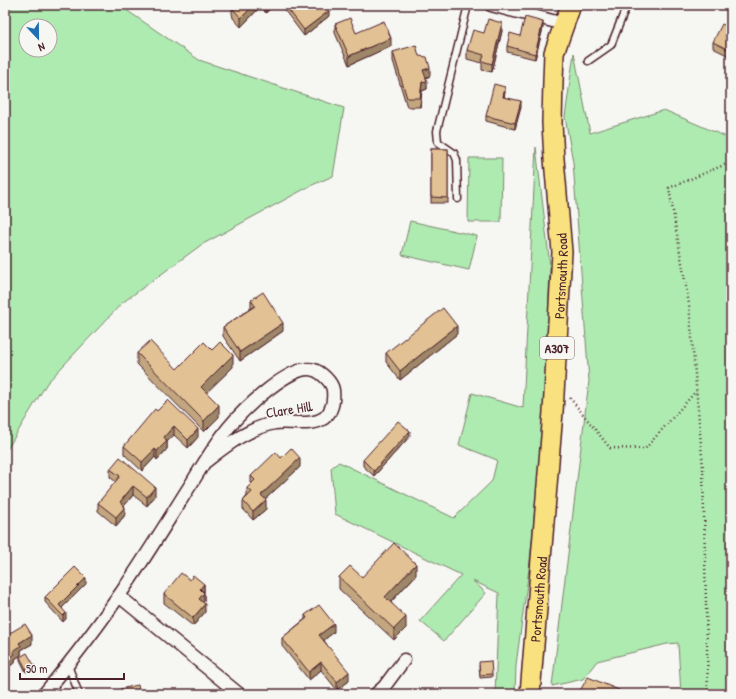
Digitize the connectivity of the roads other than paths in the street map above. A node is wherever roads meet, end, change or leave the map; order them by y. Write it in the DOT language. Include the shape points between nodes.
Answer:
graph roads {
  1 [pos="468,5"];
  2 [pos="491,5"];
  3 [pos="571,5"];
  4 [pos="627,5"];
  5 [pos="564,24"];
  6 [pos="588,61"];
  7 [pos="458,199"];
  8 [pos="205,462"];
  9 [pos="119,596"];
  10 [pos="404,660"];
  11 [pos="68,665"];
  12 [pos="44,694"];
  13 [pos="79,694"];
  14 [pos="239,694"];
  15 [pos="376,694"];
  16 [pos="530,694"];
  1 -- 7 [label="lane" via="437,131 438,142 454,153 457,160"];
  2 -- 5 [label="street"];
  3 -- 5 [label="main road, Portsmouth Road / A307"];
  4 -- 6 [label="lane" via="611,45"];
  5 -- 16 [label="main road, Portsmouth Road / A307" via="554,53 552,123 562,252 555,379"];
  8 -- 8 [label="street, Clare Hill" via="229,427 271,386 300,369 314,370 324,376 332,386 333,400 324,418 314,423 274,424 237,438"];
  8 -- 9 [label="street, Clare Hill"];
  9 -- 11 [label="street, Clare Hill"];
  9 -- 14 [label="street"];
  10 -- 15 [label="street"];
  11 -- 12 [label="street, Clare Hill"];
  11 -- 13 [label="lane"];
}
